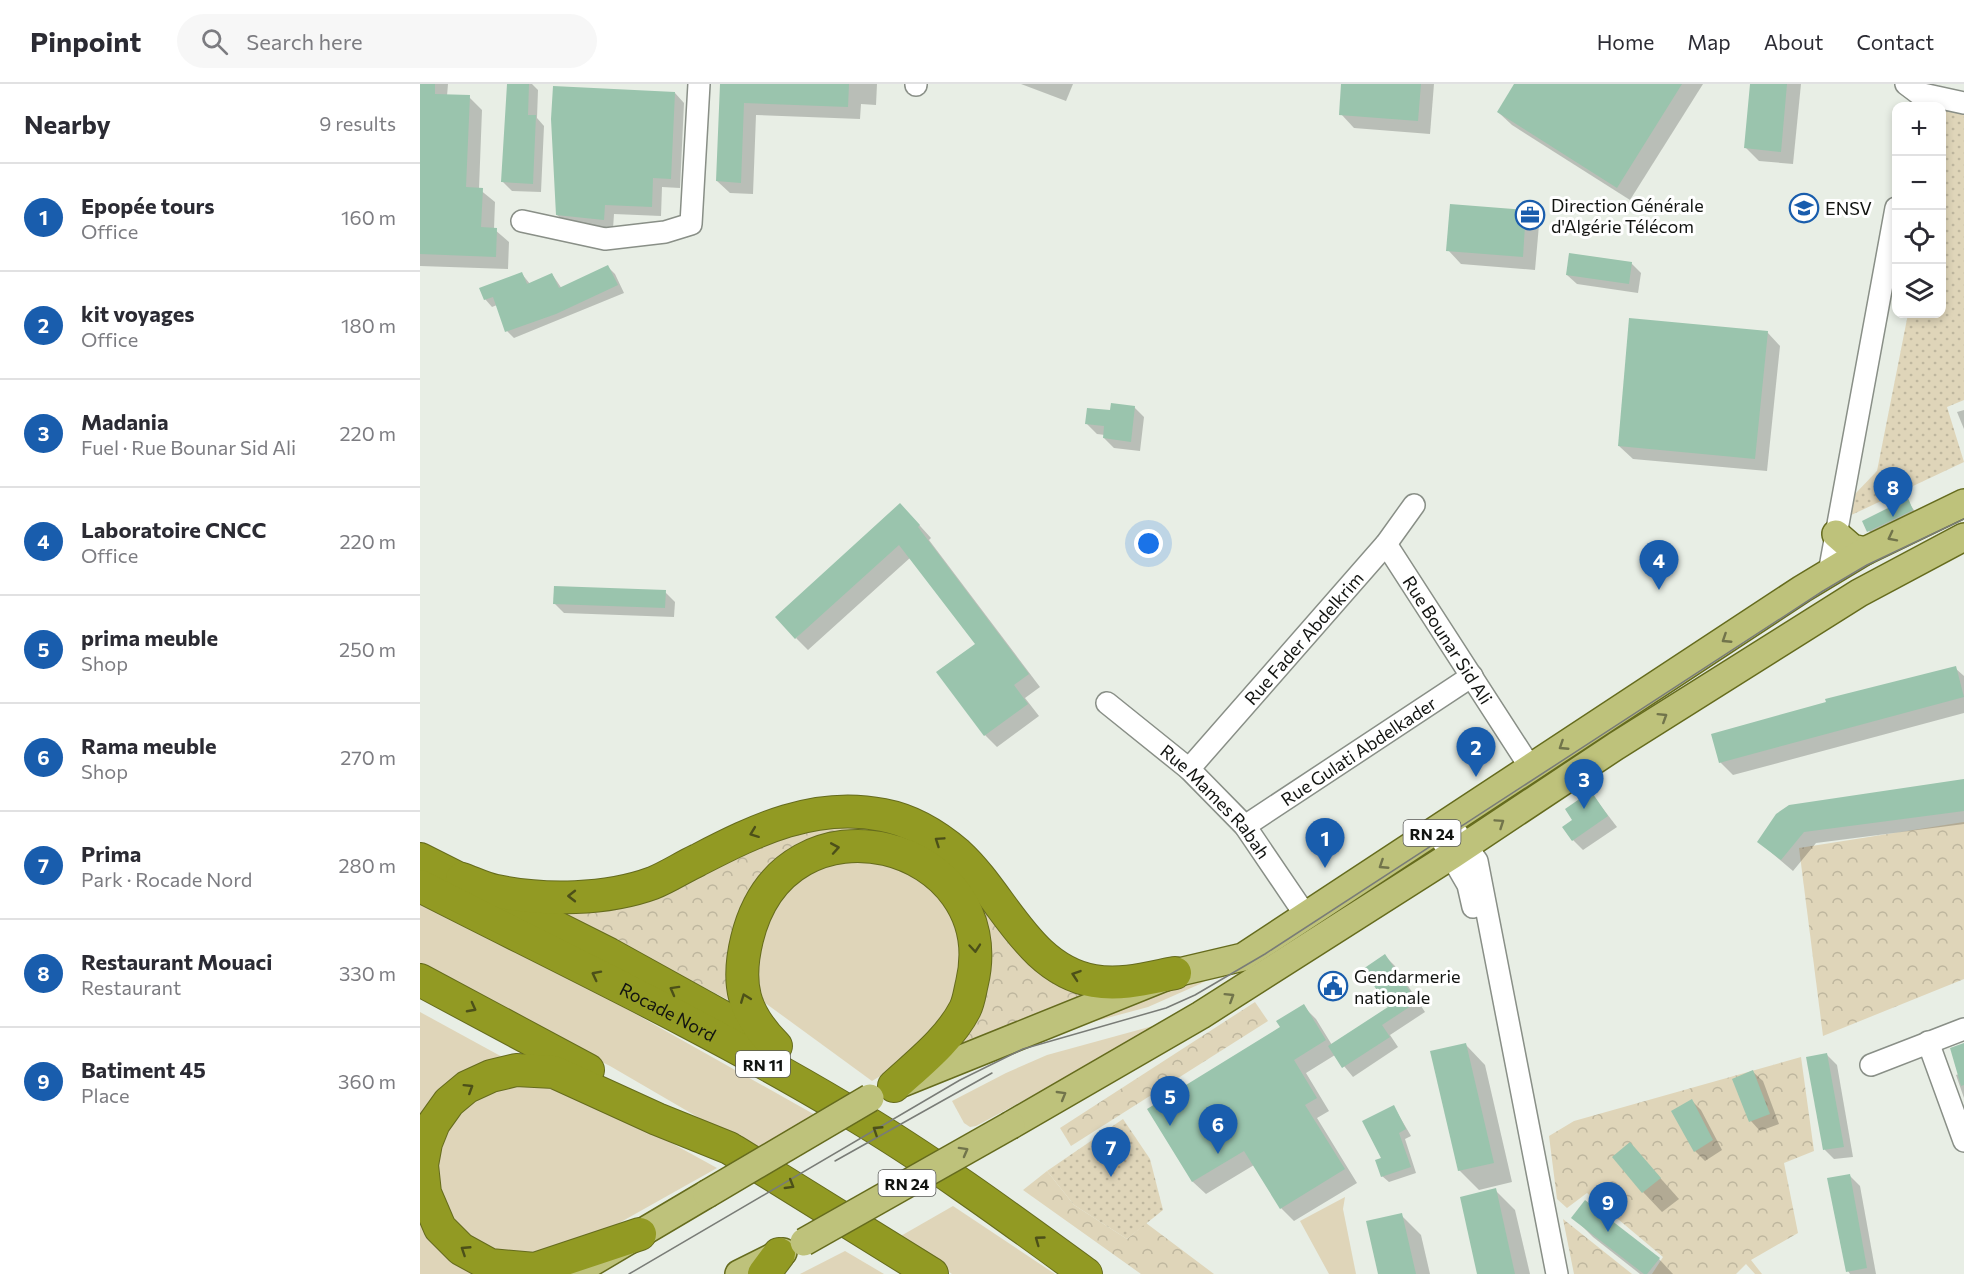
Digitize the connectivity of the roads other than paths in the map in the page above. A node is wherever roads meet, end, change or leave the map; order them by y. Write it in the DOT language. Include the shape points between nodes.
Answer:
graph roads {
  1 [pos="699,84"];
  2 [pos="1914,94"];
  3 [pos="1964,103"];
  4 [pos="1896,210"];
  5 [pos="522,221"];
  6 [pos="1964,503"];
  7 [pos="1414,505"];
  8 [pos="1836,534"];
  9 [pos="1964,537"];
  10 [pos="1386,544"];
  11 [pos="1865,551"];
  12 [pos="1829,573"];
  13 [pos="1472,676"];
  14 [pos="1107,703"];
  15 [pos="1530,767"];
  16 [pos="1189,769"];
  17 [pos="1245,826"];
  18 [pos="1443,826"];
  19 [pos="1460,850"];
  20 [pos="420,859"];
  21 [pos="462,879"];
  22 [pos="420,886"];
  23 [pos="1306,916"];
  24 [pos="1175,973"];
  25 [pos="420,980"];
  26 [pos="1964,1029"];
  27 [pos="1928,1042"];
  28 [pos="776,1046"];
  29 [pos="1871,1065"];
  30 [pos="868,1097"];
  31 [pos="1964,1141"];
  32 [pos="729,1148"];
  33 [pos="1531,1161"];
  34 [pos="640,1234"];
  35 [pos="894,1249"];
  36 [pos="782,1257"];
  37 [pos="572,1274"];
  38 [pos="739,1274"];
  39 [pos="927,1274"];
  40 [pos="932,1274"];
  41 [pos="1086,1274"];
  42 [pos="1548,1274"];
  43 [pos="1557,1274"];
  1 -- 5 [label="street" via="691,224 665,232 604,239"];
  2 -- 3 [label="street"];
  4 -- 8 [label="street"];
  6 -- 11 [label="main road, RN 24, one-way"];
  7 -- 10 [label="street, Rue Fader Abdelkrim"];
  8 -- 11 [label="main road" via="1852,548"];
  8 -- 12 [label="street"];
  19 -- 9 [label="main road, RN 24, one-way" via="1859,593"];
  10 -- 13 [label="street, Rue Bounar Sid Ali"];
  10 -- 16 [label="street, Rue Fader Abdelkrim"];
  11 -- 12 [label="main road, RN 24"];
  12 -- 15 [label="main road, RN 24, one-way"];
  13 -- 15 [label="street, Rue Bounar Sid Ali"];
  13 -- 17 [label="street, Rue Gulati Abdelkader"];
  14 -- 16 [label="street, Rue Mames Rabah"];
  15 -- 18 [label="main road, RN 24"];
  16 -- 17 [label="street, Rue Mames Rabah"];
  17 -- 23 [label="street, Rue Mames Rabah"];
  18 -- 19 [label="street"];
  18 -- 23 [label="main road, RN 24, one-way"];
  19 -- 33 [label="street" via="1456,868 1470,891"];
  36 -- 19 [label="main road, RN 24, one-way, bridge" via="1201,1015"];
  20 -- 21 [label="highway"];
  24 -- 21 [label="highway, one-way" via="1120,982 1094,981 1065,971 1041,955 959,855 920,828 900,819 862,811 841,810 793,818 744,836 653,883 624,891 535,896 495,891"];
  28 -- 21 [label="highway, one-way"];
  30 -- 22 [label="highway, Rocade Nord / RN 11, one-way" via="642,998"];
  23 -- 24 [label="main road, RN 24" via="1243,957"];
  24 -- 30 [label="main road, RN 24"];
  25 -- 32 [label="highway, one-way"];
  26 -- 27 [label="street"];
  27 -- 29 [label="street"];
  27 -- 31 [label="street"];
  28 -- 30 [label="highway"];
  28 -- 30 [label="highway, one-way" via="754,1023 741,987 747,937 764,895 777,879 808,856 827,849 860,844 910,856 944,880 966,912 976,954 966,1008 933,1050"];
  30 -- 34 [label="main road, RN 24, bridge"];
  41 -- 30 [label="highway, Rocade Nord / RN 11, one-way" via="996,1208"];
  34 -- 32 [label="highway, one-way" via="535,1269 490,1265 461,1249 440,1228 431,1212 424,1193 422,1165 434,1123 449,1102 467,1087 491,1076 516,1070 554,1072"];
  32 -- 35 [label="highway, one-way"];
  33 -- 42 [label="street"];
  33 -- 43 [label="street"];
  34 -- 37 [label="main road, RN 24"];
  35 -- 39 [label="highway"];
  35 -- 40 [label="highway"];
  36 -- 38 [label="main road, RN 24"];
}
